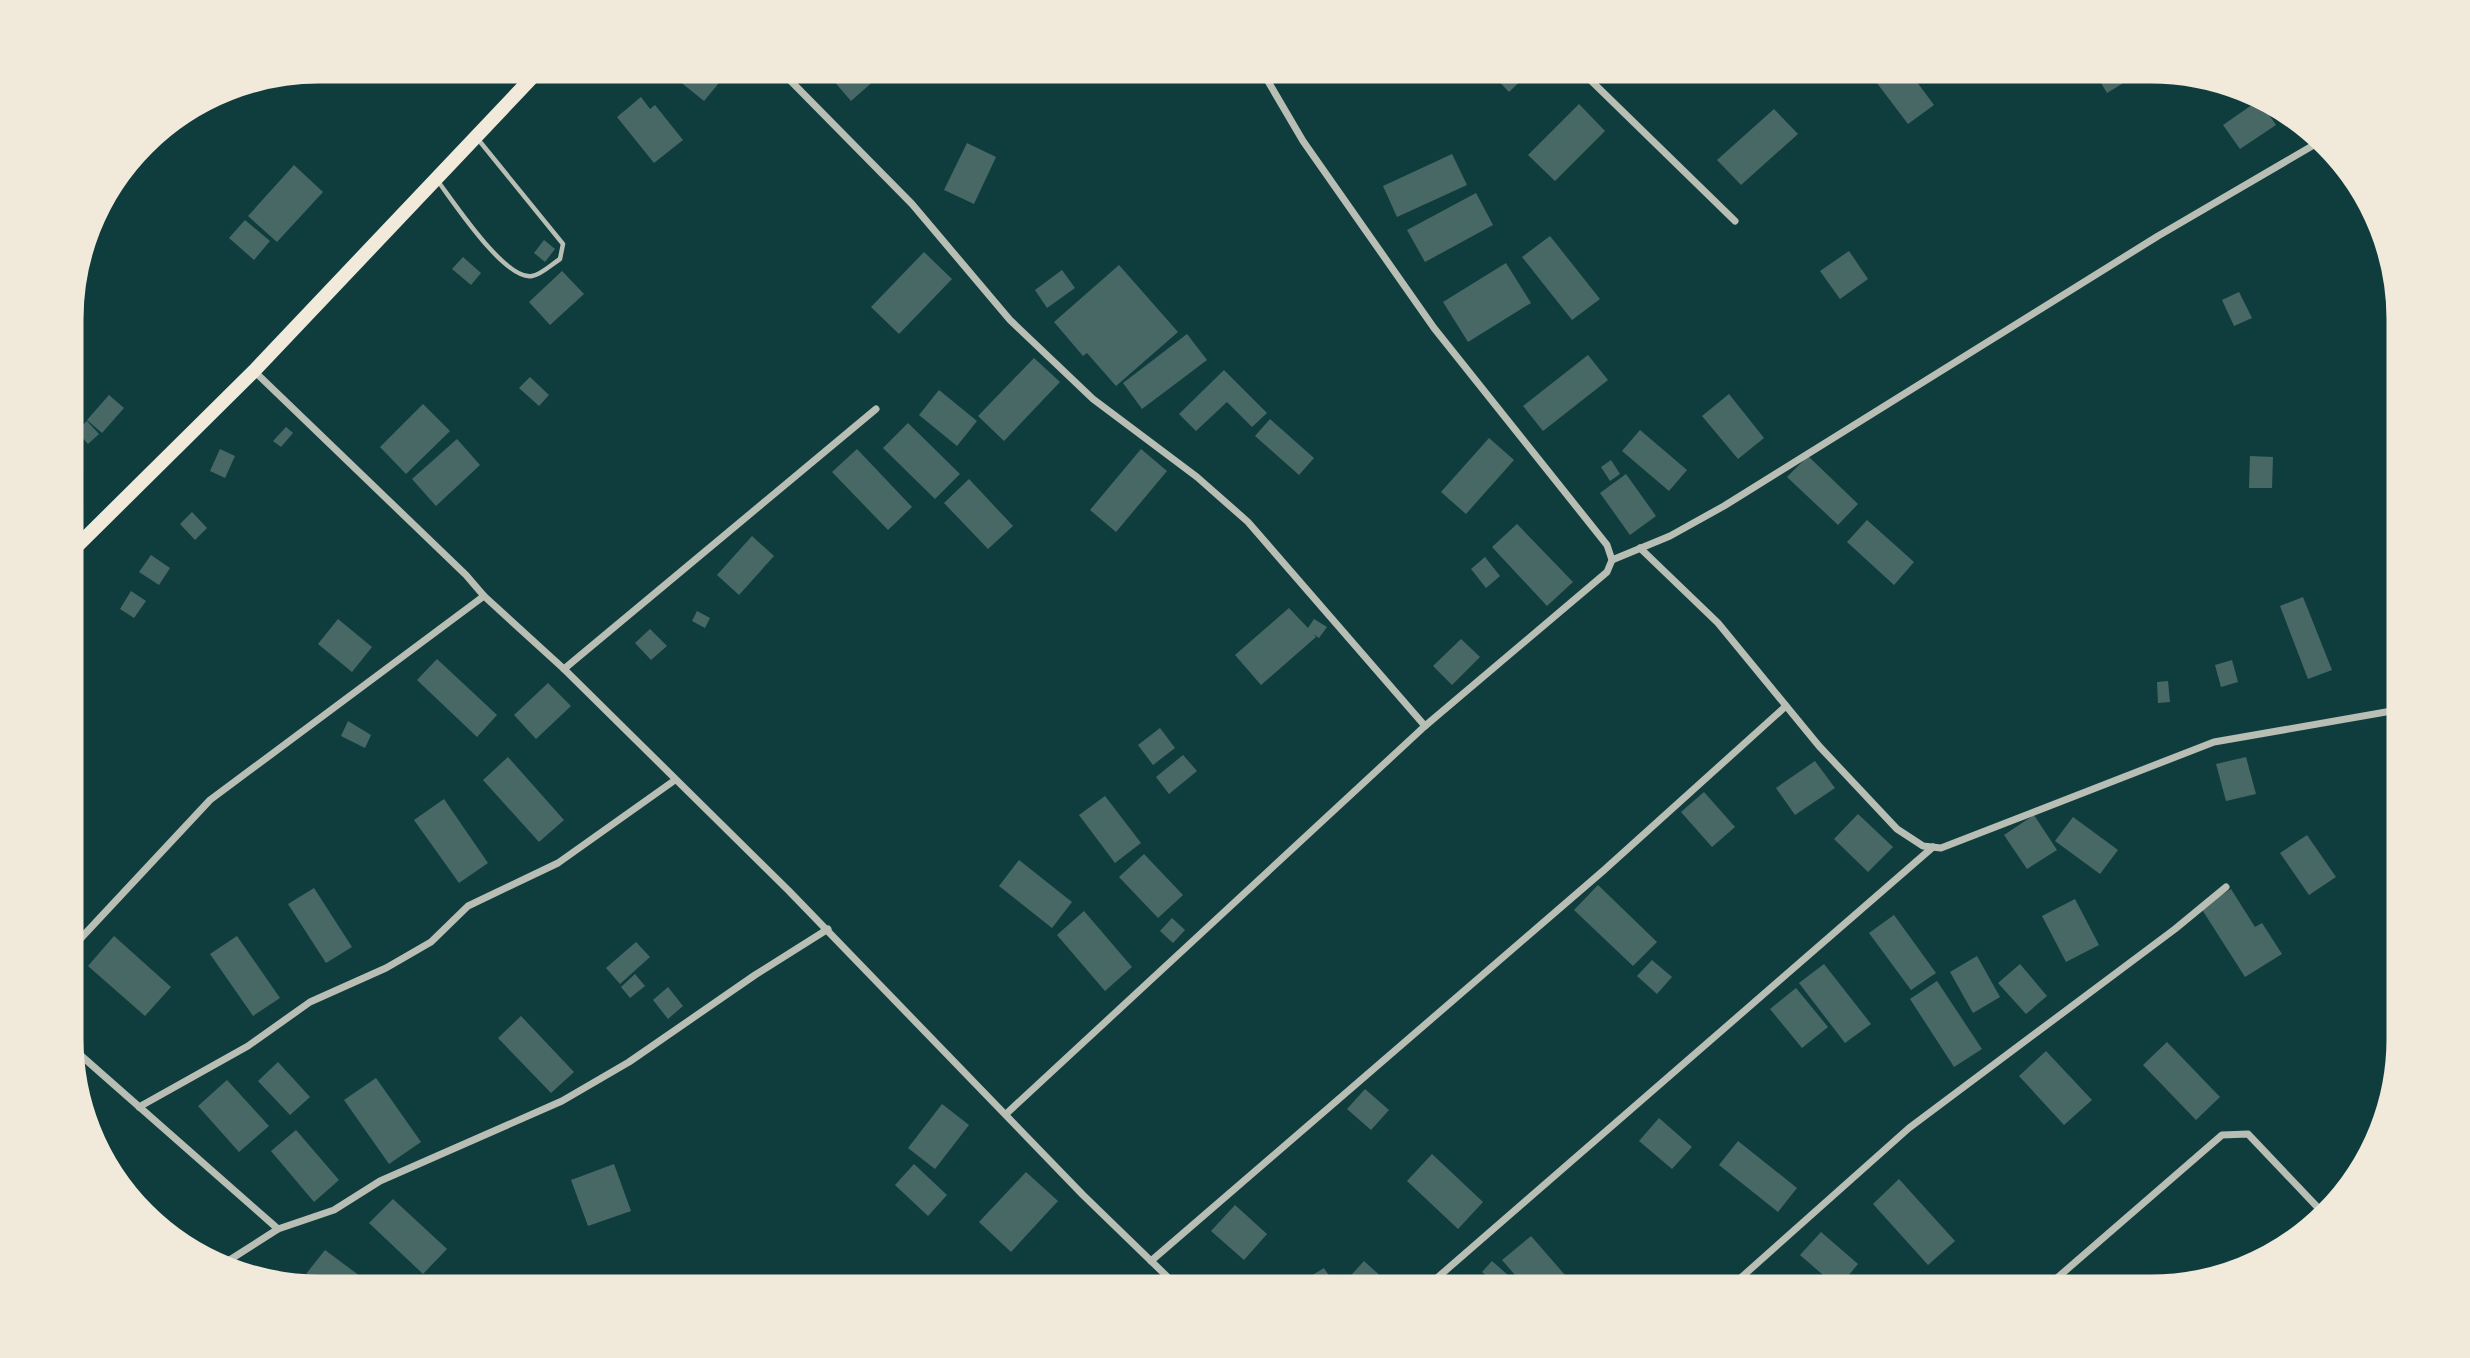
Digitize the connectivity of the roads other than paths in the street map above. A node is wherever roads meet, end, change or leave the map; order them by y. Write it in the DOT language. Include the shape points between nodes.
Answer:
graph roads {
  1 [pos="531,79"];
  2 [pos="789,79"];
  3 [pos="1266,79"];
  4 [pos="1589,79"];
  5 [pos="476,137"];
  6 [pos="2315,144"];
  7 [pos="436,179"];
  8 [pos="1735,221"];
  9 [pos="254,371"];
  10 [pos="876,410"];
  11 [pos="79,544"];
  12 [pos="1640,548"];
  13 [pos="1612,560"];
  14 [pos="484,596"];
  15 [pos="564,669"];
  16 [pos="1786,706"];
  17 [pos="2391,711"];
  18 [pos="1425,726"];
  19 [pos="675,780"];
  20 [pos="1933,847"];
  21 [pos="2226,887"];
  22 [pos="828,929"];
  23 [pos="79,940"];
  24 [pos="80,1055"];
  25 [pos="139,1107"];
  26 [pos="1006,1114"];
  27 [pos="2320,1209"];
  28 [pos="278,1229"];
  29 [pos="228,1261"];
  30 [pos="1151,1261"];
  31 [pos="1170,1279"];
  32 [pos="1436,1279"];
  33 [pos="1739,1279"];
  34 [pos="2056,1279"];
  1 -- 5 [label="highway"];
  2 -- 18 [label="street" via="912,204 1010,320 1093,399 1197,477 1248,522"];
  3 -- 13 [label="street" via="1303,141 1434,328 1607,545"];
  4 -- 8 [label="street"];
  5 -- 7 [label="highway"];
  5 -- 7 [label="lane" via="563,244 560,259 533,276 520,275 500,260"];
  6 -- 12 [label="street" via="2158,236 1724,506"];
  7 -- 9 [label="highway"];
  9 -- 11 [label="highway"];
  9 -- 14 [label="street"];
  10 -- 15 [label="street"];
  12 -- 13 [label="street"];
  12 -- 16 [label="street" via="1718,623"];
  13 -- 18 [label="street" via="1607,572"];
  14 -- 15 [label="street"];
  14 -- 23 [label="street" via="210,800"];
  15 -- 19 [label="street"];
  16 -- 20 [label="street" via="1897,829 1923,846"];
  16 -- 30 [label="street" via="1603,871"];
  17 -- 20 [label="street" via="2214,742 1941,848"];
  18 -- 26 [label="street"];
  19 -- 22 [label="street"];
  19 -- 25 [label="street" via="558,863 468,906 431,942 310,1002 248,1046"];
  20 -- 32 [label="street"];
  21 -- 33 [label="street" via="1909,1128"];
  22 -- 26 [label="street"];
  22 -- 28 [label="street" via="629,1062 562,1101 380,1181 334,1210"];
  24 -- 25 [label="street"];
  25 -- 28 [label="street"];
  26 -- 30 [label="street"];
  27 -- 34 [label="street" via="2248,1134 2222,1135"];
  28 -- 29 [label="street"];
  30 -- 31 [label="street"];
}
